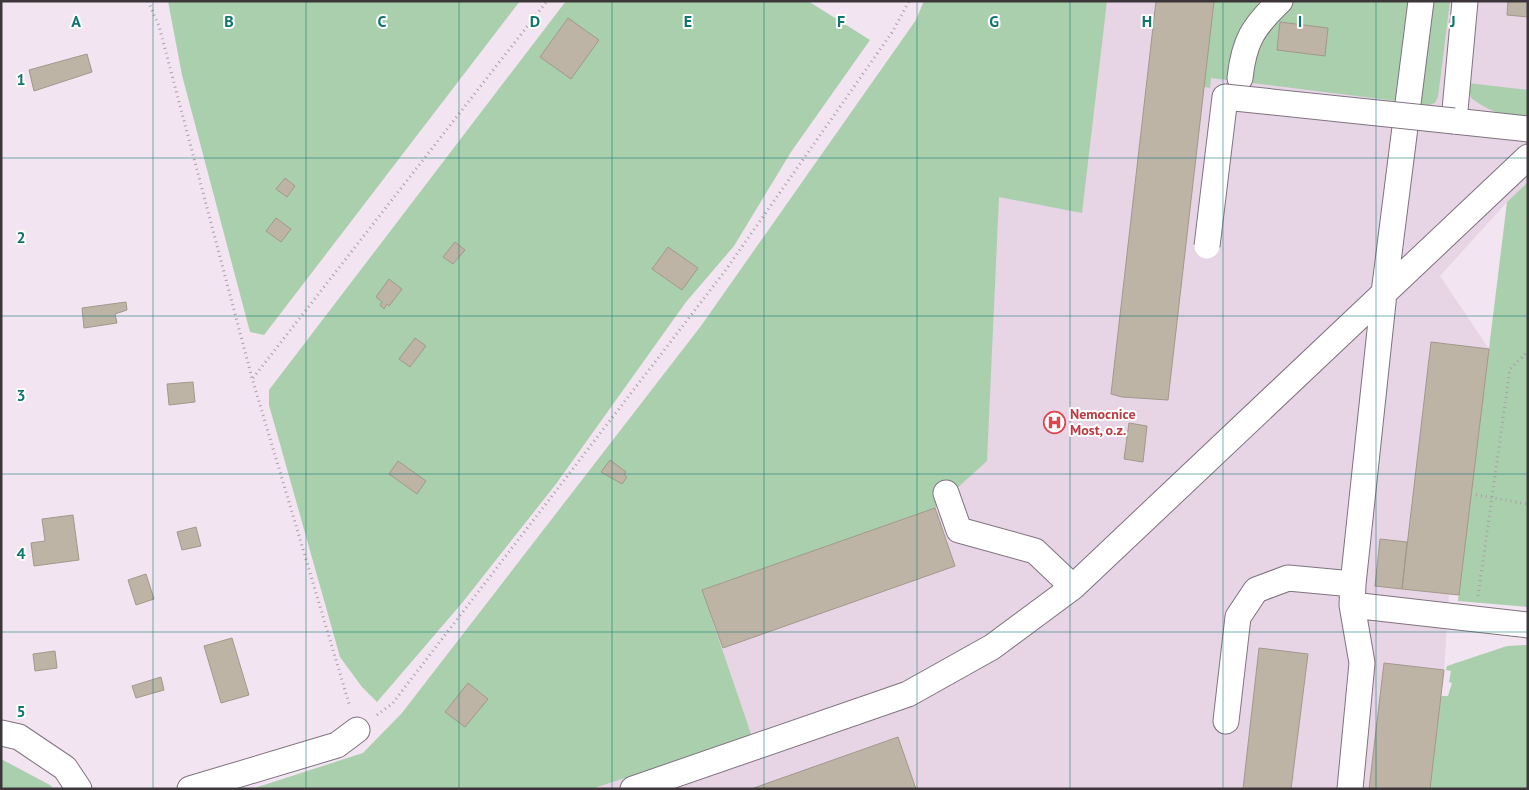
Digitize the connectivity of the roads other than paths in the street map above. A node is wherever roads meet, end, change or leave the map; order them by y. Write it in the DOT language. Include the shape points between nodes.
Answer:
graph roads {
  1 [pos="1280,1"];
  2 [pos="1421,1"];
  3 [pos="1465,1"];
  4 [pos="1240,78"];
  5 [pos="1454,121"];
  6 [pos="1528,128"];
  7 [pos="1528,157"];
  8 [pos="1207,246"];
  9 [pos="1384,293"];
  10 [pos="946,494"];
  11 [pos="1073,587"];
  12 [pos="1353,594"];
  13 [pos="1528,626"];
  14 [pos="1226,721"];
  15 [pos="357,730"];
  16 [pos="1,733"];
  17 [pos="79,789"];
  18 [pos="190,789"];
  19 [pos="633,789"];
  20 [pos="1350,789"];
  1 -- 4 [label="street" via="1260,20 1242,52"];
  2 -- 9 [label="street"];
  3 -- 5 [label="street"];
  5 -- 6 [label="street"];
  5 -- 8 [label="street, bridge" via="1225,96"];
  7 -- 9 [label="street"];
  9 -- 11 [label="street"];
  9 -- 12 [label="street"];
  10 -- 11 [label="street" via="959,530 1035,551"];
  11 -- 19 [label="street" via="992,647 908,694"];
  12 -- 13 [label="street"];
  12 -- 14 [label="street" via="1288,578 1256,590 1238,617"];
  12 -- 20 [label="street" via="1362,663"];
  15 -- 18 [label="street" via="337,745"];
  16 -- 17 [label="street" via="19,737 65,768"];
}
